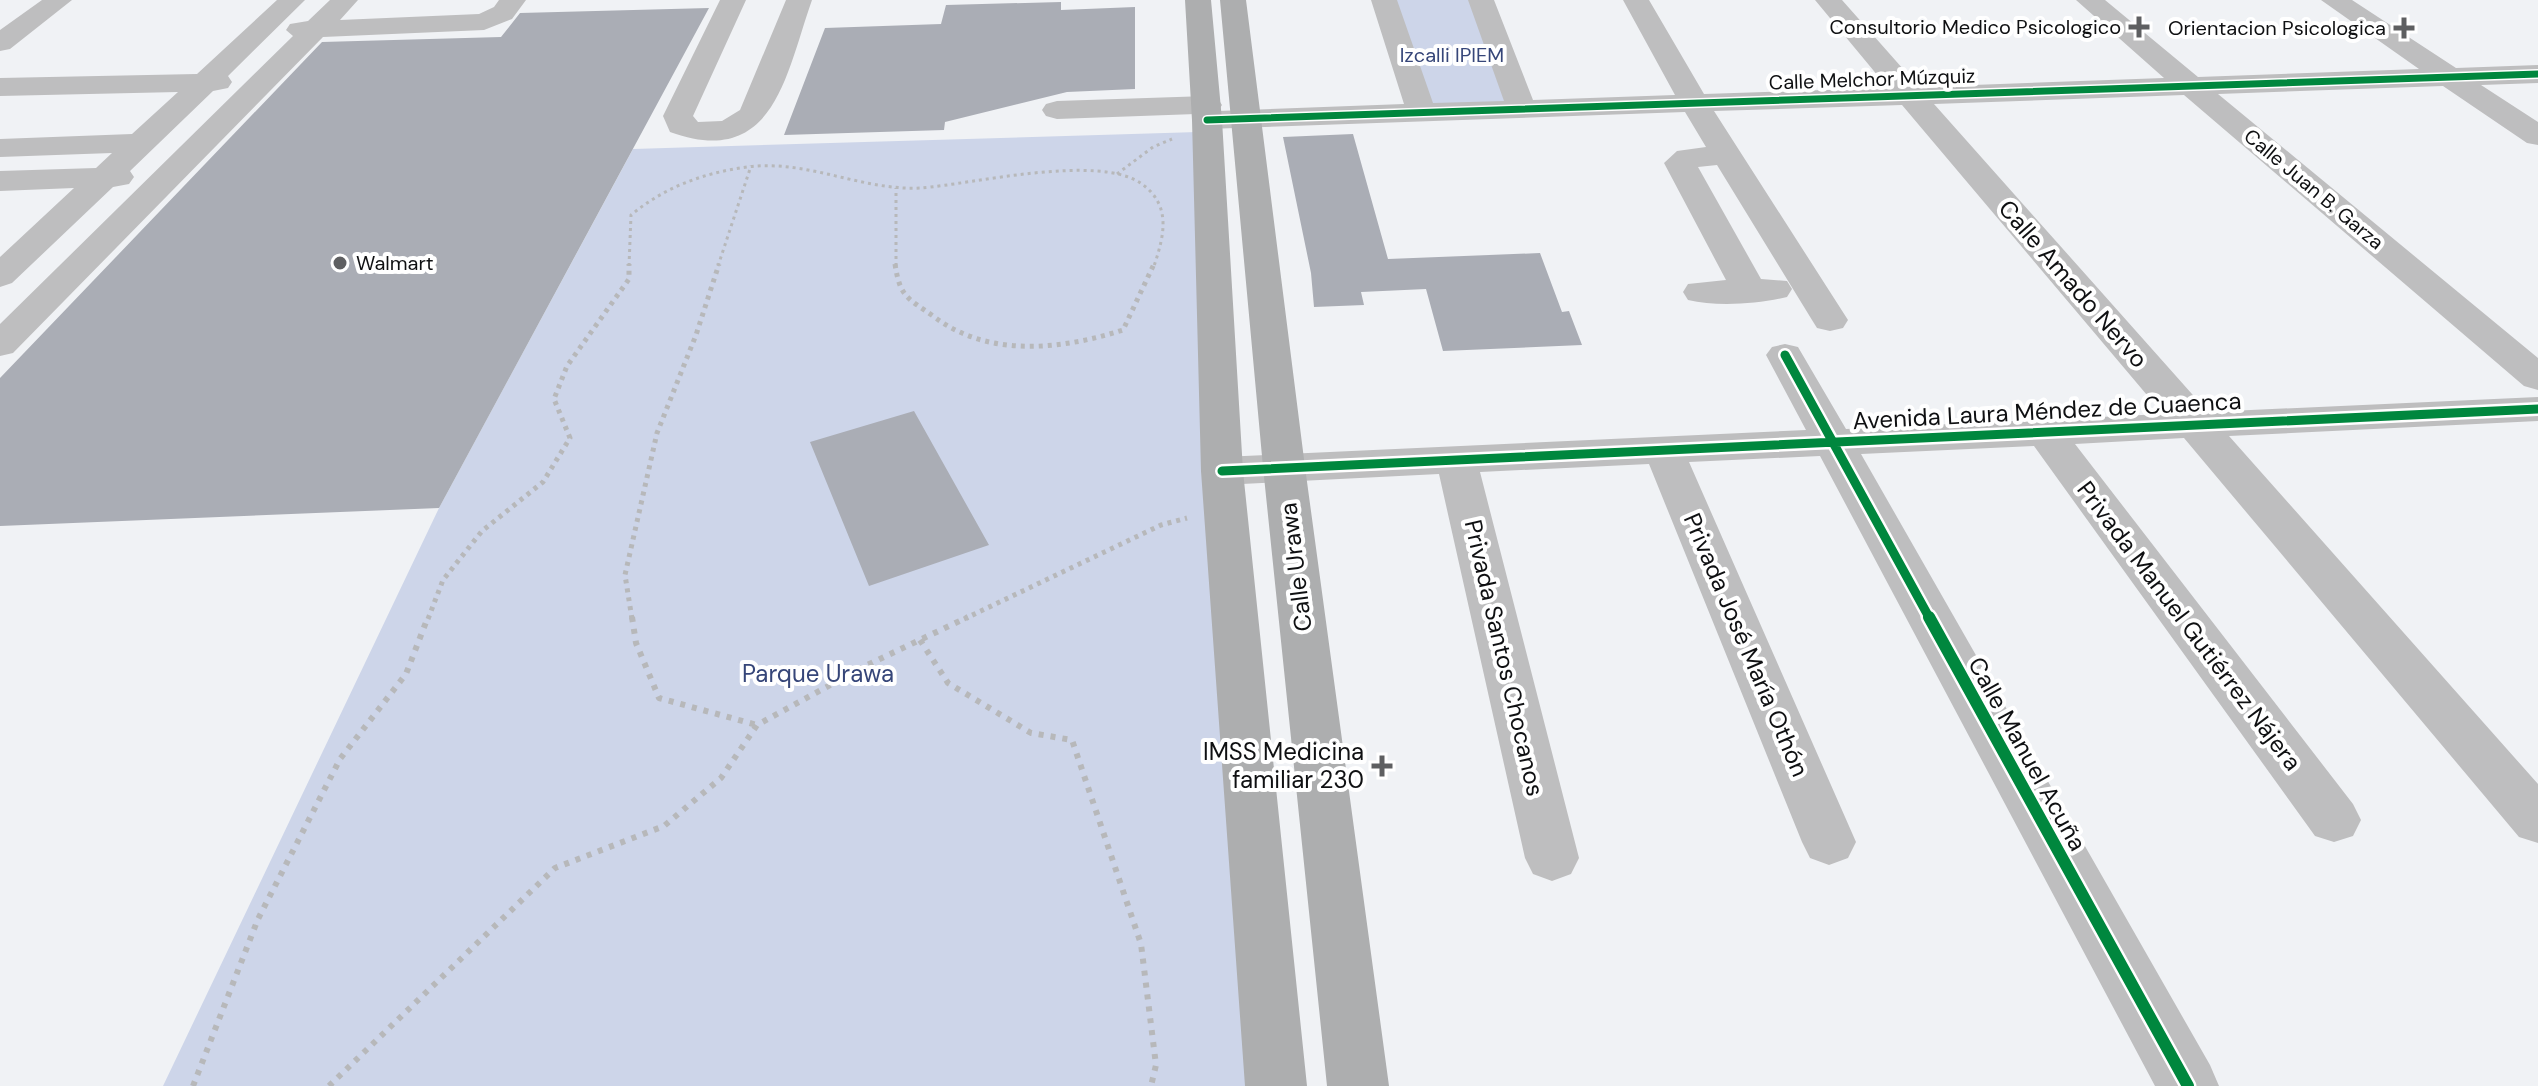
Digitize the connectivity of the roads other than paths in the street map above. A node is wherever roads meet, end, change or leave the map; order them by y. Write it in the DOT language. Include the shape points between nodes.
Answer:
graph roads {
  1 [pos="59,0"];
  2 [pos="292,0"];
  3 [pos="345,0"];
  4 [pos="513,0"];
  5 [pos="733,0"];
  6 [pos="799,0"];
  7 [pos="1198,0"];
  8 [pos="1233,0"];
  9 [pos="1384,0"];
  10 [pos="1481,0"];
  11 [pos="1636,0"];
  12 [pos="1828,0"];
  13 [pos="2089,0"];
  14 [pos="2334,0"];
  15 [pos="317,29"];
  16 [pos="260,30"];
  17 [pos="0,43"];
  18 [pos="0,62"];
  19 [pos="188,64"];
  20 [pos="2538,74"];
  21 [pos="2449,77"];
  22 [pos="265,82"];
  23 [pos="2191,86"];
  24 [pos="0,87"];
  25 [pos="1911,96"];
  26 [pos="1694,103"];
  27 [pos="1522,109"];
  28 [pos="1057,110"];
  29 [pos="173,112"];
  30 [pos="1421,112"];
  31 [pos="126,113"];
  32 [pos="1217,118"];
  33 [pos="2538,136"];
  34 [pos="140,143"];
  35 [pos="0,148"];
  36 [pos="1727,155"];
  37 [pos="172,174"];
  38 [pos="106,177"];
  39 [pos="0,181"];
  40 [pos="0,276"];
  41 [pos="1809,287"];
  42 [pos="1749,290"];
  43 [pos="1701,292"];
  44 [pos="51,295"];
  45 [pos="0,297"];
  46 [pos="1830,320"];
  47 [pos="0,345"];
  48 [pos="1785,355"];
  49 [pos="2538,378"];
  50 [pos="2538,409"];
  51 [pos="2195,424"];
  52 [pos="2044,431"];
  53 [pos="1832,441"];
  54 [pos="1663,449"];
  55 [pos="1456,458"];
  56 [pos="1284,467"];
  57 [pos="1224,489"];
  58 [pos="2334,820"];
  59 [pos="2538,821"];
  60 [pos="1829,842"];
  61 [pos="1552,858"];
  62 [pos="1276,1086"];
  63 [pos="1358,1086"];
  64 [pos="2188,1086"];
  1 -- 17 [label="street"];
  2 -- 16 [label="street"];
  3 -- 15 [label="street"];
  4 -- 15 [label="street" via="503,13 484,22"];
  5 -- 6 [label="street" via="678,116 681,126 691,131 734,128 754,114"];
  7 -- 32 [label="main road, Calle Urawa"];
  8 -- 32 [label="main road, Calle Urawa"];
  9 -- 30 [label="street"];
  10 -- 27 [label="street"];
  11 -- 26 [label="street"];
  12 -- 25 [label="street, Calle Amado Nervo"];
  13 -- 23 [label="street, Calle Juan B. Garza"];
  14 -- 21 [label="street"];
  15 -- 16 [label="street"];
  15 -- 22 [label="street"];
  16 -- 19 [label="street" via="235,54"];
  18 -- 19 [label="street"];
  19 -- 22 [label="street"];
  19 -- 24 [label="street"];
  19 -- 29 [label="street"];
  20 -- 21 [label="street, Calle Melchor Múzquiz"];
  21 -- 23 [label="street, Calle Melchor Múzquiz"];
  21 -- 33 [label="street"];
  22 -- 37 [label="street"];
  23 -- 25 [label="street, Calle Melchor Múzquiz"];
  23 -- 49 [label="street, Calle Juan B. Garza"];
  25 -- 26 [label="street, Calle Melchor Múzquiz"];
  25 -- 51 [label="street, Calle Amado Nervo"];
  26 -- 27 [label="street, Calle Melchor Múzquiz"];
  26 -- 36 [label="street"];
  27 -- 30 [label="street, Calle Melchor Múzquiz"];
  28 -- 32 [label="street, Calle Melchor Múzquiz"];
  29 -- 31 [label="street"];
  29 -- 34 [label="street"];
  30 -- 32 [label="street, Calle Melchor Múzquiz"];
  32 -- 56 [label="main road, Calle Urawa"];
  32 -- 57 [label="main road, Calle Urawa"];
  34 -- 35 [label="street"];
  34 -- 38 [label="street"];
  36 -- 41 [label="street"];
  36 -- 42 [label="street" via="1680,163"];
  37 -- 38 [label="street"];
  37 -- 44 [label="street"];
  38 -- 39 [label="street"];
  38 -- 40 [label="street"];
  41 -- 42 [label="street"];
  41 -- 46 [label="street"];
  42 -- 43 [label="street"];
  44 -- 45 [label="street"];
  44 -- 47 [label="street"];
  48 -- 53 [label="street"];
  50 -- 51 [label="street, Avenida Laura Méndez de Cuaenca"];
  51 -- 52 [label="street, Avenida Laura Méndez de Cuaenca"];
  51 -- 59 [label="street, Calle Amado Nervo"];
  52 -- 53 [label="street, Avenida Laura Méndez de Cuaenca"];
  52 -- 58 [label="street, Privada Manuel Gutiérrez Nájera"];
  53 -- 54 [label="street, Avenida Laura Méndez de Cuaenca"];
  53 -- 64 [label="street, Calle Manuel Acuña"];
  54 -- 55 [label="street, Avenida Laura Méndez de Cuaenca"];
  54 -- 60 [label="street, Privada José María Othón"];
  55 -- 56 [label="street, Avenida Laura Méndez de Cuaenca"];
  55 -- 61 [label="street, Privada Santos Chocanos"];
  56 -- 57 [label="street, Avenida Laura Méndez de Cuaenca"];
  56 -- 63 [label="main road, Calle Urawa"];
  57 -- 62 [label="main road, Calle Urawa"];
}
